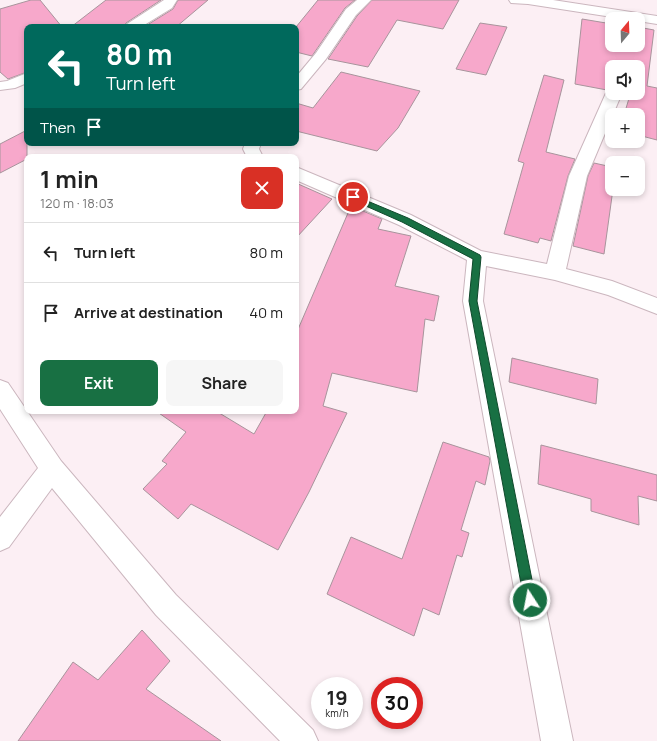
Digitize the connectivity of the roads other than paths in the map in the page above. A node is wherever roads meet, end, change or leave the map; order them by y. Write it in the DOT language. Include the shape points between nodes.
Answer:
graph roads {
  1 [pos="171,0"];
  2 [pos="364,0"];
  3 [pos="515,0"];
  4 [pos="528,0"];
  5 [pos="657,20"];
  6 [pos="137,24"];
  7 [pos="24,78"];
  8 [pos="299,82"];
  9 [pos="0,86"];
  10 [pos="611,100"];
  11 [pos="299,174"];
  12 [pos="477,257"];
  13 [pos="555,273"];
  14 [pos="657,306"];
  15 [pos="0,390"];
  16 [pos="52,470"];
  17 [pos="0,538"];
  18 [pos="302,741"];
  19 [pos="557,741"];
  1 -- 6 [label="street"];
  2 -- 8 [label="street"];
  3 -- 4 [label="street"];
  4 -- 5 [label="street"];
  7 -- 9 [label="street" via="10,85"];
  10 -- 13 [label="street" via="578,176"];
  11 -- 12 [label="street" via="405,220"];
  12 -- 13 [label="street"];
  12 -- 19 [label="street" via="473,301"];
  13 -- 14 [label="street" via="612,289"];
  15 -- 16 [label="street"];
  16 -- 17 [label="street"];
  16 -- 18 [label="street" via="166,605"];
}
